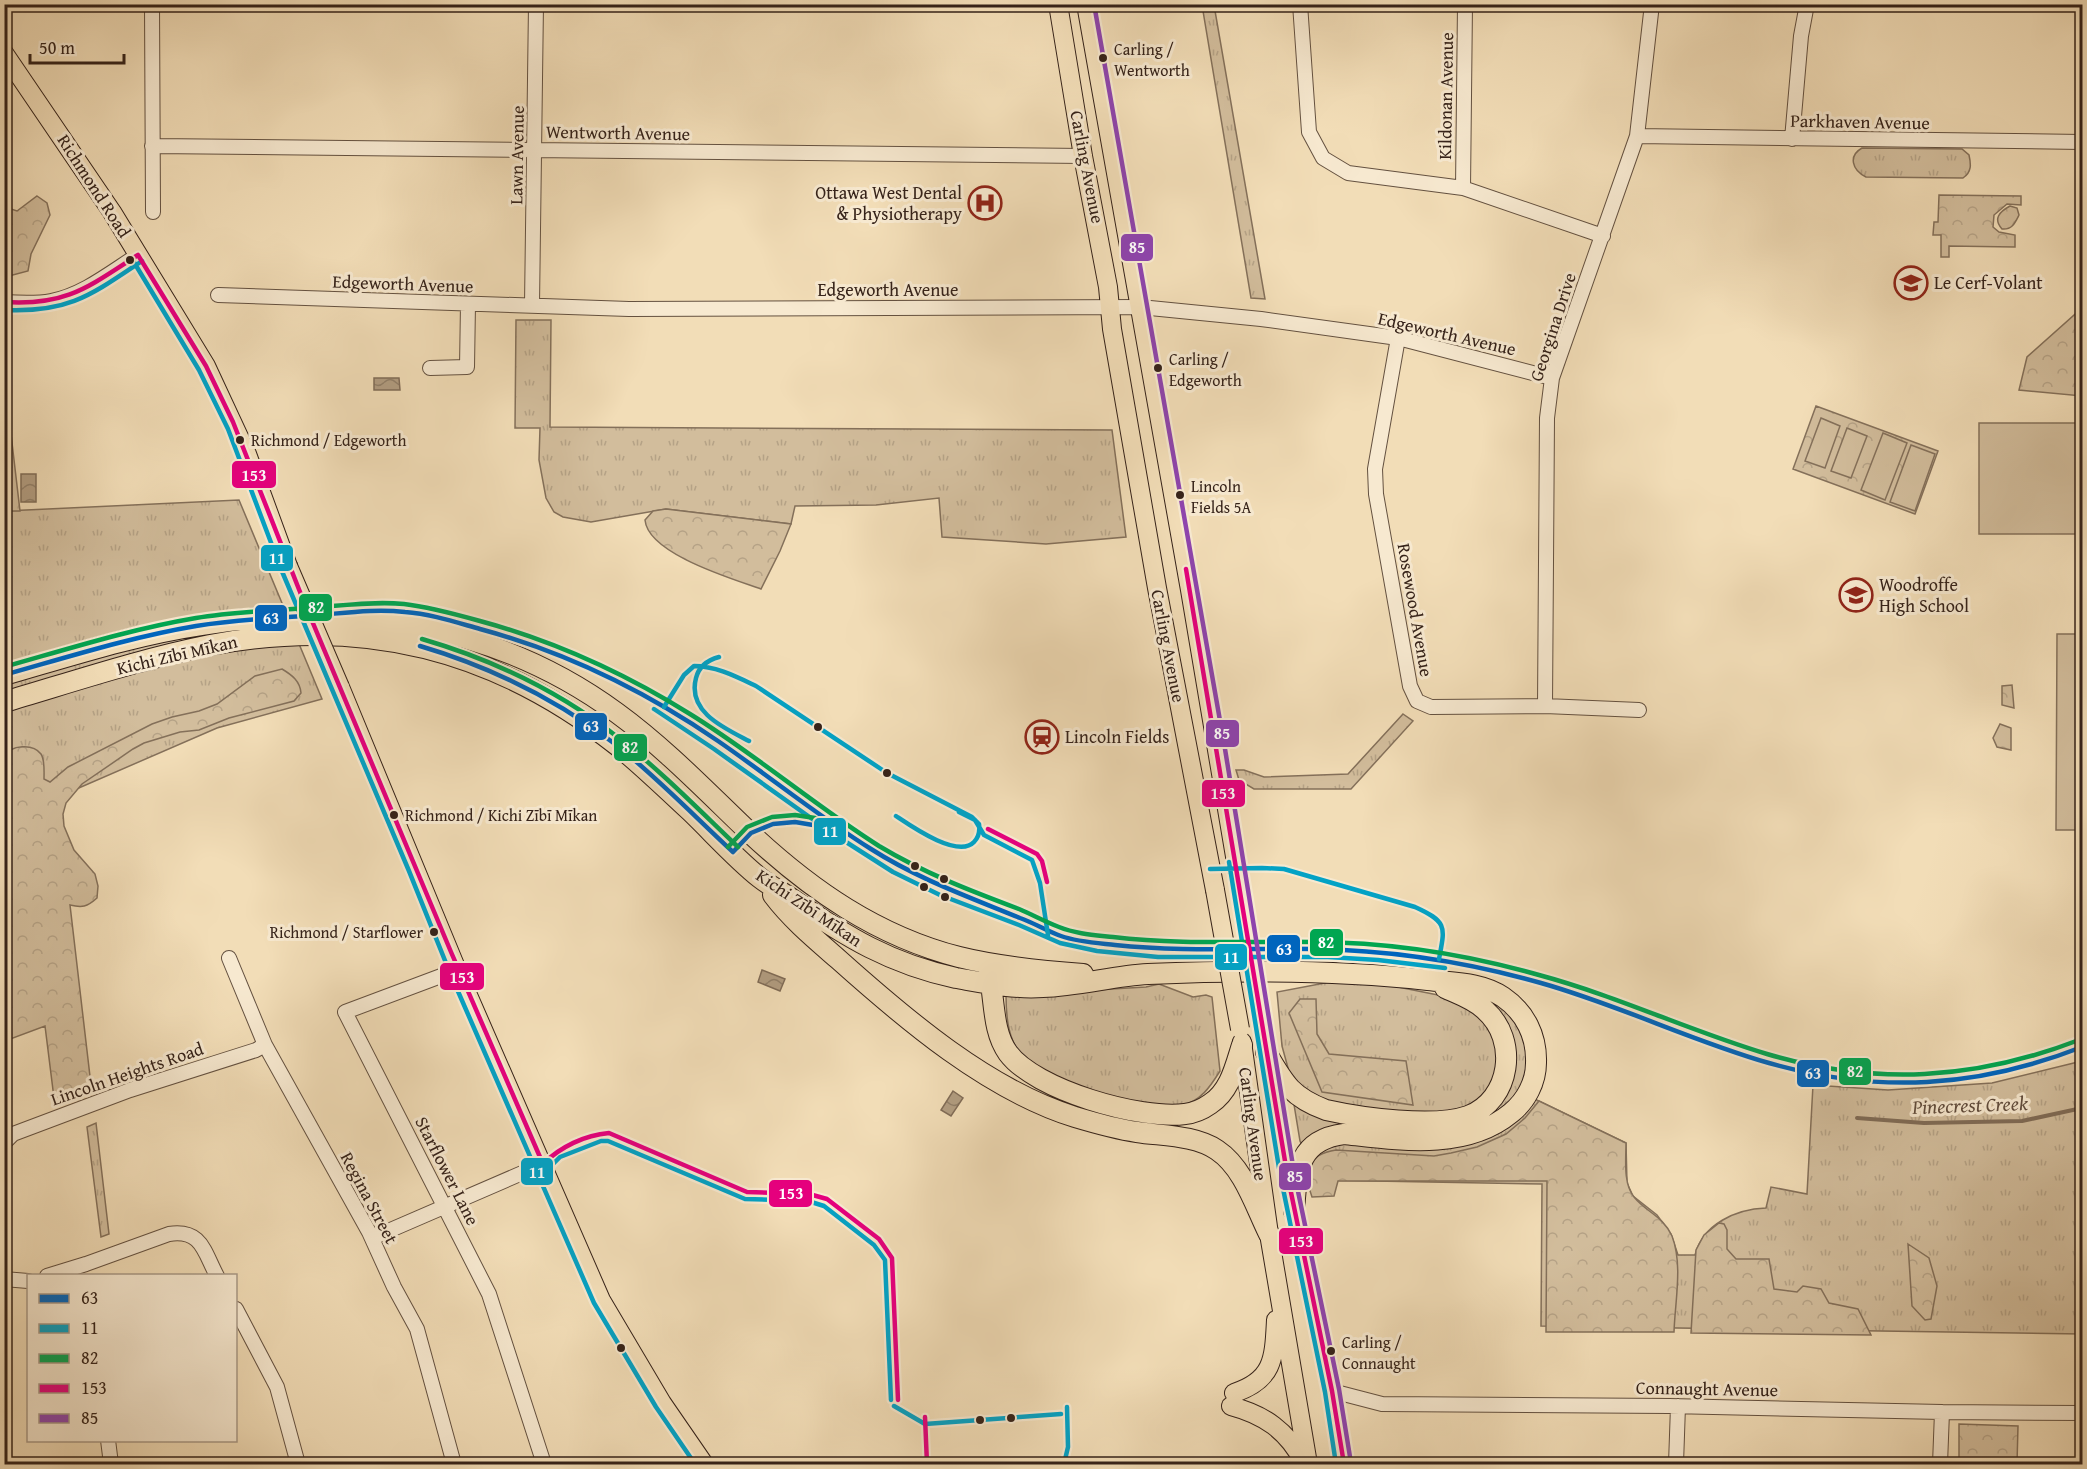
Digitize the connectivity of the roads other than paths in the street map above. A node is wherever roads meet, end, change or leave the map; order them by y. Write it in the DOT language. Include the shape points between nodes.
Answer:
graph roads {
  1 [pos="152,4"];
  2 [pos="536,4"];
  3 [pos="1058,4"];
  4 [pos="1086,4"];
  5 [pos="1300,4"];
  6 [pos="1465,4"];
  7 [pos="1652,4"];
  8 [pos="1808,4"];
  9 [pos="4,53"];
  10 [pos="1636,136"];
  11 [pos="1792,139"];
  12 [pos="2082,142"];
  13 [pos="152,146"];
  14 [pos="535,150"];
  15 [pos="1083,156"];
  16 [pos="1463,188"];
  17 [pos="153,212"];
  18 [pos="1603,236"];
  19 [pos="138,255"];
  20 [pos="218,295"];
  21 [pos="4,302"];
  22 [pos="468,304"];
  23 [pos="532,305"];
  24 [pos="1110,307"];
  25 [pos="1140,307"];
  26 [pos="1398,338"];
  27 [pos="430,368"];
  28 [pos="1552,378"];
  29 [pos="4,675"];
  30 [pos="4,702"];
  31 [pos="1545,706"];
  32 [pos="1639,710"];
  33 [pos="758,876"];
  34 [pos="229,958"];
  35 [pos="986,963"];
  36 [pos="457,970"];
  37 [pos="1113,977"];
  38 [pos="1429,980"];
  39 [pos="991,985"];
  40 [pos="1241,1037"];
  41 [pos="265,1045"];
  42 [pos="1266,1052"];
  43 [pos="4,1143"];
  44 [pos="543,1164"];
  45 [pos="445,1208"];
  46 [pos="1294,1211"];
  47 [pos="1269,1234"];
  48 [pos="372,1238"];
  49 [pos="87,1270"];
  50 [pos="55,1274"];
  51 [pos="216,1274"];
  52 [pos="4,1279"];
  53 [pos="27,1281"];
  54 [pos="1278,1291"];
  55 [pos="237,1311"];
  56 [pos="1332,1391"];
  57 [pos="1678,1406"];
  58 [pos="1942,1412"];
  59 [pos="2082,1413"];
  60 [pos="108,1442"];
  61 [pos="111,1464"];
  62 [pos="298,1464"];
  63 [pos="454,1464"];
  64 [pos="544,1464"];
  65 [pos="704,1464"];
  66 [pos="1306,1464"];
  67 [pos="1344,1464"];
  68 [pos="1676,1464"];
  69 [pos="1940,1464"];
  1 -- 13 [label="street"];
  2 -- 14 [label="street, Lawn Avenue"];
  3 -- 15 [label="main road, Carling Avenue"];
  4 -- 25 [label="main road, Carling Avenue"];
  5 -- 16 [label="street" via="1309,132 1323,158 1348,173"];
  6 -- 16 [label="street, Kildonan Avenue"];
  7 -- 10 [label="street, Georgina Drive"];
  8 -- 11 [label="street"];
  9 -- 19 [label="main road, Richmond Road" via="102,195"];
  10 -- 11 [label="street, Parkhaven Avenue"];
  10 -- 18 [label="street, Georgina Drive"];
  11 -- 12 [label="street, Parkhaven Avenue"];
  13 -- 14 [label="street, Wentworth Avenue"];
  13 -- 17 [label="street"];
  14 -- 15 [label="street, Wentworth Avenue"];
  14 -- 23 [label="street, Lawn Avenue"];
  15 -- 24 [label="main road, Carling Avenue"];
  16 -- 18 [label="street"];
  18 -- 28 [label="street, Georgina Drive"];
  19 -- 21 [label="street" via="67,297 40,303"];
  19 -- 36 [label="main road, Richmond Road, bridge" via="202,360 247,453 288,566"];
  20 -- 22 [label="street, Edgeworth Avenue"];
  22 -- 23 [label="street, Edgeworth Avenue"];
  22 -- 27 [label="street" via="467,367"];
  23 -- 24 [label="street, Edgeworth Avenue" via="629,309"];
  24 -- 25 [label="street, Edgeworth Avenue"];
  24 -- 40 [label="main road, Carling Avenue, bridge" via="1157,588"];
  25 -- 26 [label="street, Edgeworth Avenue"];
  25 -- 42 [label="main road, Carling Avenue, bridge" via="1242,892"];
  26 -- 28 [label="street, Edgeworth Avenue"];
  26 -- 31 [label="street, Rosewood Avenue" via="1375,469 1410,686 1417,701 1431,707"];
  28 -- 31 [label="street, Georgina Drive" via="1547,418"];
  29 -- 35 [label="highway, Kichi Zībī Mīkan" via="117,642 242,620 360,617 457,635 571,682 618,713 792,869 855,915 916,944"];
  30 -- 33 [label="highway, Kichi Zībī Mīkan" via="136,663 231,642 311,634 402,642 494,672 571,713 634,759"];
  31 -- 32 [label="street, Rosewood Avenue"];
  33 -- 39 [label="highway, Kichi Zībī Mīkan" via="832,928 874,950 922,969"];
  33 -- 47 [label="highway" via="793,918 874,992 942,1044 1010,1088 1073,1116 1121,1130 1197,1142 1216,1150 1240,1175"];
  34 -- 41 [label="street, Regina Street"];
  35 -- 37 [label="highway, Kichi Zībī Mīkan"];
  35 -- 39 [label="highway"];
  36 -- 44 [label="main road, Richmond Road"];
  36 -- 45 [label="street, Starflower Lane" via="345,1012"];
  37 -- 38 [label="highway, Kichi Zībī Mīkan" via="1214,972 1380,975"];
  37 -- 39 [label="highway, Kichi Zībī Mīkan" via="1044,987"];
  38 -- 42 [label="highway" via="1485,1010 1504,1041 1507,1064 1499,1089 1476,1113 1456,1120 1426,1122 1326,1110 1289,1089"];
  38 -- 46 [label="highway, Kichi Zībī Mīkan" via="1496,992 1523,1016 1533,1038 1536,1061 1526,1097 1501,1121 1468,1136 1417,1140 1344,1134 1317,1142 1300,1165"];
  39 -- 40 [label="highway" via="999,1034 1017,1063 1053,1085 1114,1106 1178,1115 1203,1109 1226,1090"];
  40 -- 47 [label="main road, Carling Avenue"];
  41 -- 43 [label="street, Lincoln Heights Road" via="130,1090 13,1134"];
  41 -- 48 [label="street, Regina Street"];
  42 -- 46 [label="main road, Carling Avenue"];
  44 -- 45 [label="street"];
  44 -- 65 [label="main road, Richmond Road" via="608,1312 669,1415"];
  45 -- 48 [label="street"];
  45 -- 64 [label="street, Starflower Lane" via="489,1294"];
  46 -- 56 [label="main road, Carling Avenue"];
  47 -- 54 [label="main road, Carling Avenue"];
  48 -- 63 [label="street, Regina Street" via="417,1329"];
  49 -- 50 [label="street"];
  49 -- 51 [label="street" via="180,1232 193,1235"];
  52 -- 53 [label="street"];
  54 -- 66 [label="main road, Carling Avenue"];
  54 -- 66 [label="main road" via="1269,1369 1233,1400 1276,1425"];
  55 -- 62 [label="street" via="277,1387"];
  56 -- 57 [label="street, Connaught Avenue" via="1382,1404"];
  56 -- 67 [label="main road, Carling Avenue"];
  57 -- 58 [label="street, Connaught Avenue"];
  57 -- 68 [label="street"];
  58 -- 59 [label="street, Connaught Avenue"];
  58 -- 69 [label="street"];
  60 -- 61 [label="street"];
}
